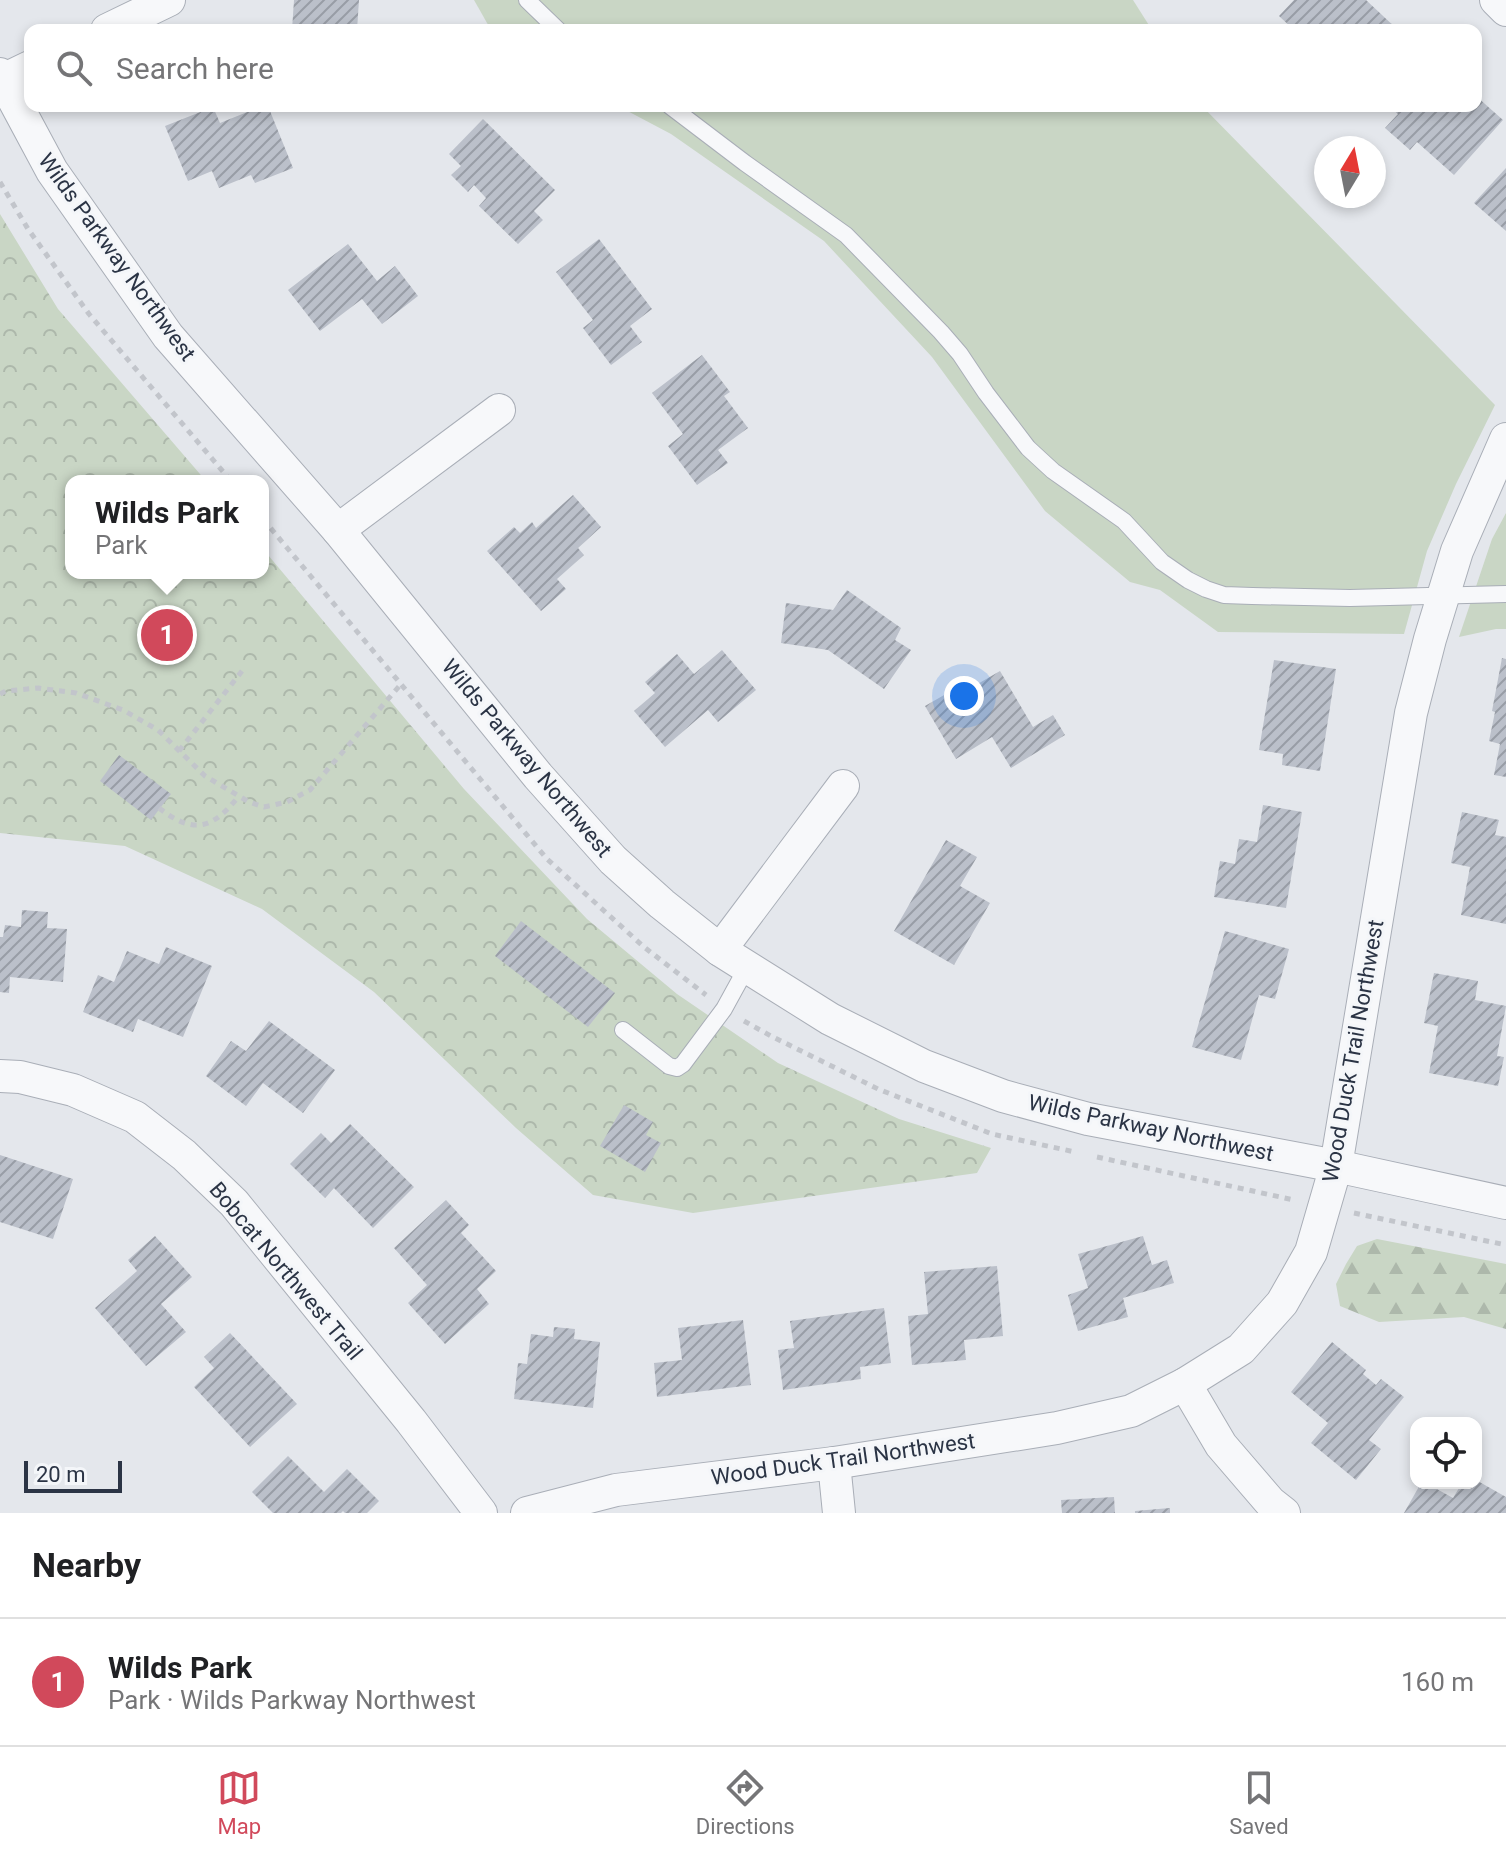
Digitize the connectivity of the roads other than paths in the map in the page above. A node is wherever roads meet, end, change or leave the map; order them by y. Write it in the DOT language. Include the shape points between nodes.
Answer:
graph roads {
  1 [pos="169,0"];
  2 [pos="527,0"];
  3 [pos="1496,0"];
  4 [pos="1506,10"];
  5 [pos="119,24"];
  6 [pos="552,24"];
  7 [pos="11,74"];
  8 [pos="24,105"];
  9 [pos="27,112"];
  10 [pos="678,112"];
  11 [pos="499,410"];
  12 [pos="1506,439"];
  13 [pos="338,530"];
  14 [pos="1506,594"];
  15 [pos="1442,596"];
  16 [pos="843,786"];
  17 [pos="733,958"];
  18 [pos="623,1030"];
  19 [pos="0,1076"];
  20 [pos="1336,1166"];
  21 [pos="1506,1203"];
  22 [pos="1185,1384"];
  23 [pos="834,1463"];
  24 [pos="481,1513"];
  25 [pos="527,1513"];
  26 [pos="839,1513"];
  27 [pos="1284,1513"];
  1 -- 5 [label="street"];
  2 -- 6 [label="lane"];
  3 -- 4 [label="street"];
  7 -- 8 [label="street, Wilds Parkway Northwest"];
  9 -- 13 [label="street, Wilds Parkway Northwest" via="52,171 168,336"];
  10 -- 15 [label="lane" via="846,235 951,343 1028,448 1124,521 1162,562 1188,580 1224,595"];
  11 -- 13 [label="street"];
  12 -- 15 [label="street, Wood Duck Trail Northwest"];
  13 -- 17 [label="street, Wilds Parkway Northwest" via="613,860"];
  14 -- 15 [label="lane"];
  15 -- 20 [label="street, Wood Duck Trail Northwest" via="1411,713"];
  16 -- 17 [label="street"];
  17 -- 18 [label="lane" via="724,1009 677,1068"];
  17 -- 20 [label="street, Wilds Parkway Northwest" via="844,1026 924,1066 1003,1096 1088,1119"];
  19 -- 24 [label="street, Bobcat Northwest Trail" via="73,1090 123,1111 184,1155 234,1203"];
  20 -- 21 [label="street, Wilds Parkway Northwest"];
  20 -- 22 [label="street, Wood Duck Trail Northwest" via="1311,1252 1282,1303 1241,1349"];
  22 -- 23 [label="street, Wood Duck Trail Northwest" via="1131,1411 1057,1428"];
  22 -- 27 [label="street" via="1221,1445"];
  23 -- 25 [label="street, Wood Duck Trail Northwest" via="616,1490"];
  23 -- 26 [label="street"];
}
